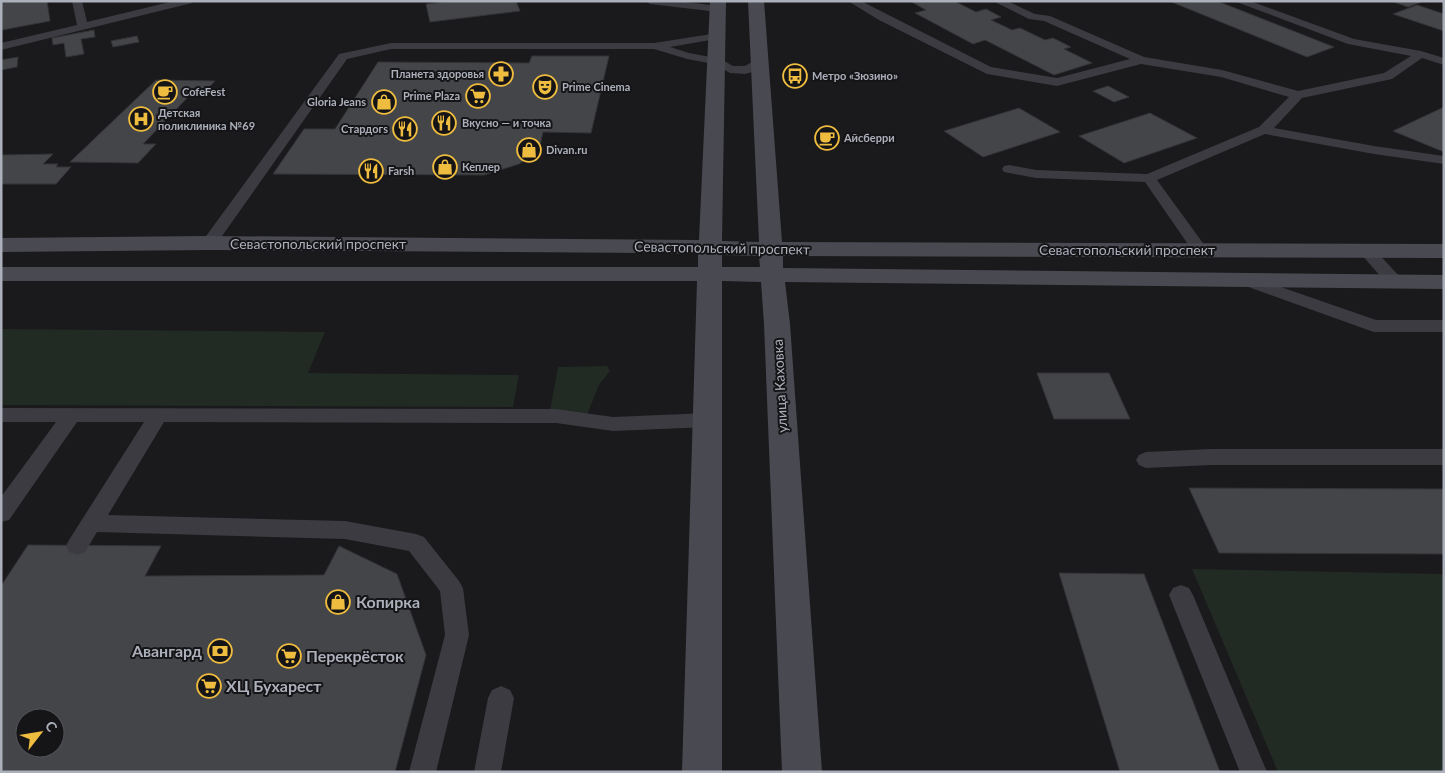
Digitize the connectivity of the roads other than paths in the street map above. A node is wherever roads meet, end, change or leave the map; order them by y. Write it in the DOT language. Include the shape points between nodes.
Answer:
graph roads {
  1 [pos="77,1"];
  2 [pos="188,1"];
  3 [pos="650,1"];
  4 [pos="756,1"];
  5 [pos="853,1"];
  6 [pos="998,1"];
  7 [pos="1239,1"];
  8 [pos="718,5"];
  9 [pos="84,27"];
  10 [pos="718,36"];
  11 [pos="654,46"];
  12 [pos="1,48"];
  13 [pos="1421,54"];
  14 [pos="1141,60"];
  15 [pos="717,61"];
  16 [pos="759,62"];
  17 [pos="1444,62"];
  18 [pos="1298,95"];
  19 [pos="1264,130"];
  20 [pos="1444,160"];
  21 [pos="1009,169"];
  22 [pos="1149,178"];
  23 [pos="209,244"];
  24 [pos="1,245"];
  25 [pos="1200,250"];
  26 [pos="1368,251"];
  27 [pos="1444,251"];
  28 [pos="711,261"];
  29 [pos="771,262"];
  30 [pos="1,274"];
  31 [pos="1246,280"];
  32 [pos="1394,282"];
  33 [pos="1444,282"];
  34 [pos="1444,326"];
  35 [pos="1,415"];
  36 [pos="72,415"];
  37 [pos="159,415"];
  38 [pos="708,420"];
  39 [pos="1444,457"];
  40 [pos="1146,460"];
  41 [pos="1,514"];
  42 [pos="91,523"];
  43 [pos="77,546"];
  44 [pos="1181,595"];
  45 [pos="501,698"];
  46 [pos="422,772"];
  47 [pos="487,772"];
  48 [pos="702,772"];
  49 [pos="802,772"];
  50 [pos="1254,772"];
  1 -- 9 [label="lane"];
  2 -- 9 [label="lane"];
  3 -- 8 [label="lane"];
  4 -- 16 [label="main road, улица Каховка"];
  5 -- 14 [label="lane" via="987,70 1020,77 1057,82"];
  6 -- 14 [label="lane" via="1034,17 1046,18"];
  7 -- 13 [label="lane" via="1352,42"];
  8 -- 10 [label="main road"];
  9 -- 12 [label="lane"];
  10 -- 11 [label="lane"];
  10 -- 15 [label="main road"];
  11 -- 15 [label="lane"];
  11 -- 23 [label="lane" via="391,46 343,56"];
  13 -- 17 [label="lane"];
  13 -- 18 [label="lane" via="1388,76"];
  14 -- 18 [label="lane" via="1222,74"];
  15 -- 16 [label="lane" via="724,67 738,70 752,68"];
  15 -- 28 [label="main road"];
  16 -- 29 [label="main road, улица Каховка"];
  18 -- 19 [label="lane"];
  19 -- 20 [label="lane"];
  19 -- 22 [label="lane"];
  21 -- 22 [label="lane" via="1036,174"];
  22 -- 25 [label="lane"];
  23 -- 24 [label="main road, Севастопольский проспект"];
  23 -- 28 [label="main road, Севастопольский проспект" via="641,246"];
  25 -- 26 [label="main road, Севастопольский проспект"];
  25 -- 29 [label="main road, Севастопольский проспект"];
  26 -- 27 [label="main road, Севастопольский проспект"];
  26 -- 32 [label="lane"];
  28 -- 29 [label="main road, Севастопольский проспект"];
  28 -- 30 [label="main road, Севастопольский проспект"];
  28 -- 38 [label="main road"];
  29 -- 31 [label="main road, Севастопольский проспект"];
  29 -- 49 [label="main road, улица Каховка" via="778,334"];
  31 -- 32 [label="main road, Севастопольский проспект"];
  31 -- 34 [label="lane" via="1374,326"];
  32 -- 33 [label="main road, Севастопольский проспект"];
  35 -- 36 [label="lane"];
  36 -- 37 [label="lane"];
  36 -- 41 [label="lane"];
  37 -- 38 [label="lane" via="556,416 613,424"];
  37 -- 42 [label="lane"];
  38 -- 48 [label="main road"];
  39 -- 40 [label="lane"];
  42 -- 43 [label="lane"];
  42 -- 46 [label="lane" via="345,530 416,543 451,588 457,635"];
  44 -- 50 [label="lane"];
  45 -- 47 [label="lane"];
}
